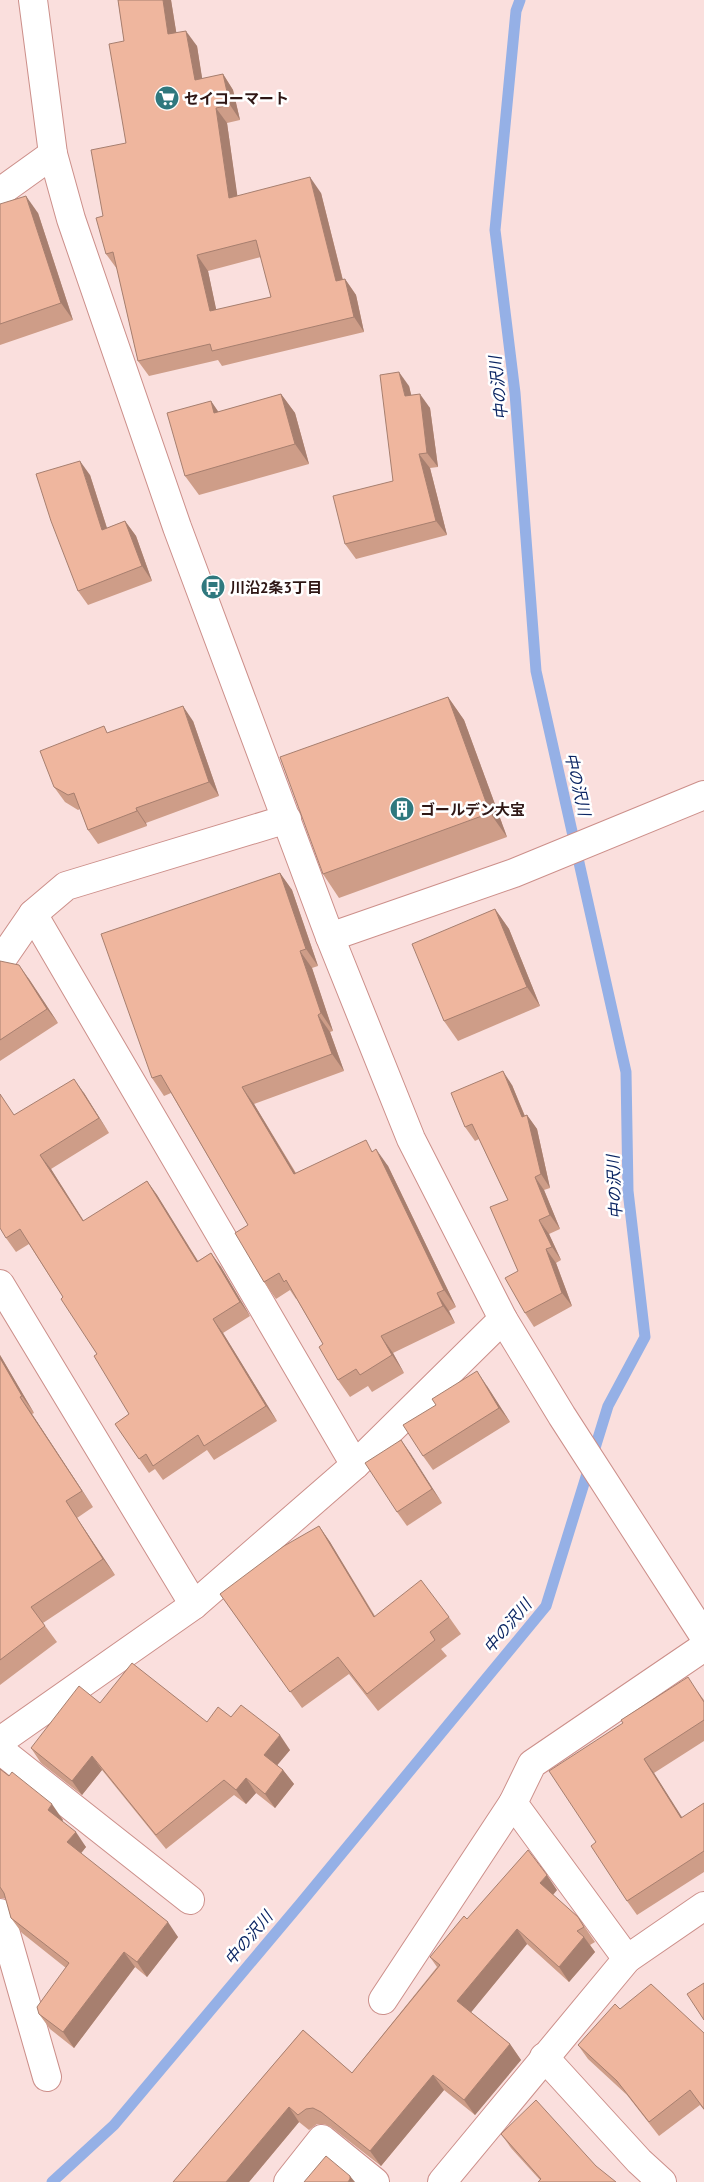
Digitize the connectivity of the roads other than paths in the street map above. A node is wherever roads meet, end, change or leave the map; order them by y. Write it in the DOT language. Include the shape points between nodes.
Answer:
graph roads {
  1 [pos="33,0"];
  2 [pos="53,154"];
  3 [pos="0,192"];
  4 [pos="704,795"];
  5 [pos="287,819"];
  6 [pos="34,914"];
  7 [pos="330,937"];
  8 [pos="0,962"];
  9 [pos="0,1284"];
  10 [pos="504,1319"];
  11 [pos="355,1465"];
  12 [pos="194,1604"];
  13 [pos="704,1636"];
  14 [pos="704,1648"];
  15 [pos="0,1741"];
  16 [pos="0,1750"];
  17 [pos="513,1803"];
  18 [pos="190,1900"];
  19 [pos="704,1906"];
  20 [pos="0,1914"];
  21 [pos="626,1959"];
  22 [pos="383,2000"];
  23 [pos="544,2057"];
  24 [pos="48,2077"];
  25 [pos="288,2182"];
  26 [pos="375,2182"];
  27 [pos="442,2182"];
  28 [pos="662,2182"];
  1 -- 2 [label="street"];
  2 -- 3 [label="street"];
  2 -- 5 [label="street" via="71,219 177,527"];
  4 -- 7 [label="street" via="514,873"];
  5 -- 6 [label="street" via="66,886"];
  5 -- 7 [label="street"];
  6 -- 8 [label="street"];
  6 -- 11 [label="street"];
  7 -- 10 [label="street" via="411,1139"];
  9 -- 12 [label="street"];
  10 -- 11 [label="street"];
  10 -- 13 [label="street" via="562,1416"];
  11 -- 12 [label="street"];
  12 -- 15 [label="street"];
  14 -- 17 [label="street" via="532,1764"];
  16 -- 18 [label="street"];
  17 -- 21 [label="street"];
  17 -- 22 [label="street"];
  19 -- 21 [label="street"];
  20 -- 24 [label="street"];
  21 -- 23 [label="street"];
  23 -- 27 [label="street"];
  23 -- 28 [label="street"];
  25 -- 26 [label="street" via="322,2139"];
}
